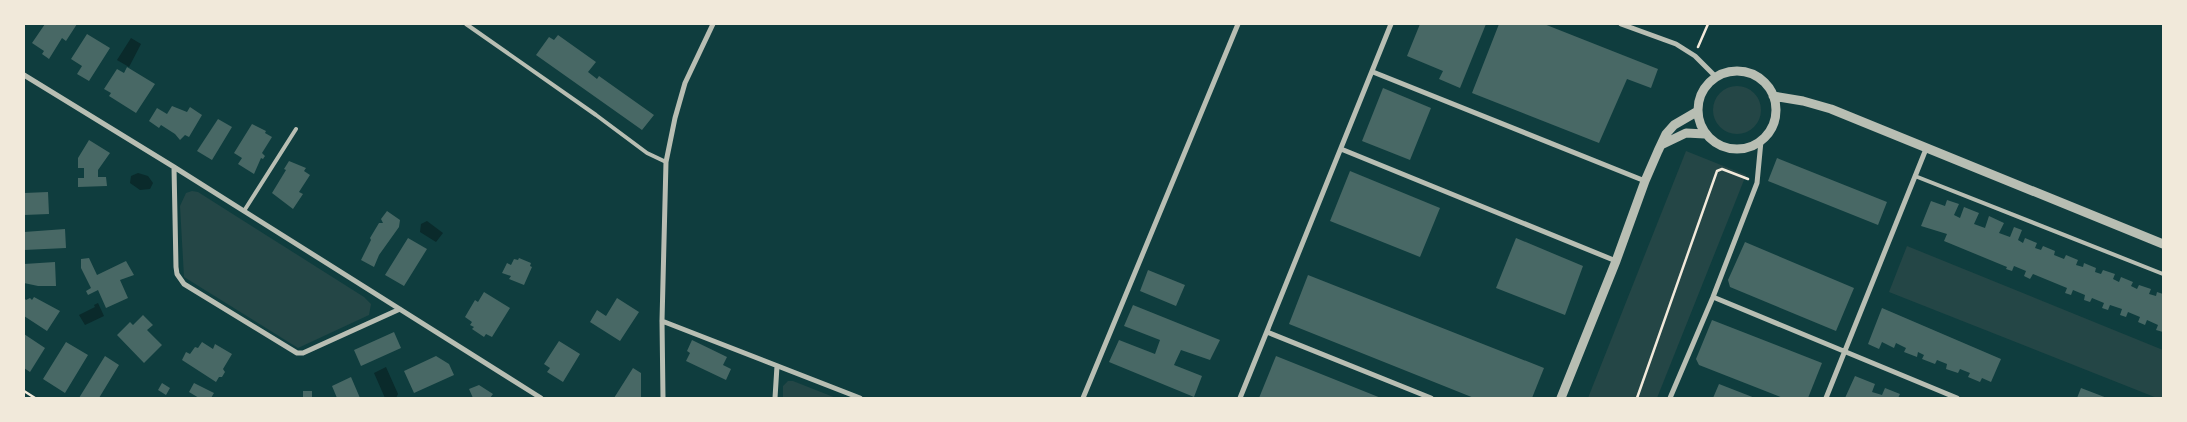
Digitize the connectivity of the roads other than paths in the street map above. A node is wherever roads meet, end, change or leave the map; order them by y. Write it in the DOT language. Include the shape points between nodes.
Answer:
graph roads {
  1 [pos="466,24"];
  2 [pos="713,24"];
  3 [pos="1238,24"];
  4 [pos="1391,24"];
  5 [pos="1621,24"];
  6 [pos="1373,72"];
  7 [pos="24,75"];
  8 [pos="1716,77"];
  9 [pos="1773,96"];
  10 [pos="1698,111"];
  11 [pos="296,129"];
  12 [pos="1705,134"];
  13 [pos="1761,141"];
  14 [pos="1661,145"];
  15 [pos="1341,149"];
  16 [pos="1926,149"];
  17 [pos="666,162"];
  18 [pos="174,167"];
  19 [pos="1915,176"];
  20 [pos="1644,181"];
  21 [pos="244,211"];
  22 [pos="2163,244"];
  23 [pos="1616,261"];
  24 [pos="2163,274"];
  25 [pos="1713,297"];
  26 [pos="400,310"];
  27 [pos="662,321"];
  28 [pos="1267,332"];
  29 [pos="1844,352"];
  30 [pos="777,366"];
  31 [pos="541,398"];
  32 [pos="663,398"];
  33 [pos="775,398"];
  34 [pos="860,398"];
  35 [pos="1083,398"];
  36 [pos="1240,398"];
  37 [pos="1431,398"];
  38 [pos="1561,398"];
  39 [pos="1670,398"];
  40 [pos="1826,398"];
  41 [pos="1958,398"];
  1 -- 17 [label="lane" via="647,153"];
  2 -- 17 [label="street" via="686,82"];
  3 -- 35 [label="street"];
  4 -- 6 [label="street"];
  5 -- 8 [label="street" via="1676,44"];
  6 -- 15 [label="street"];
  6 -- 20 [label="street"];
  7 -- 18 [label="street"];
  8 -- 9 [label="street" via="1735,71 1745,72 1762,81"];
  8 -- 10 [label="street" via="1702,91"];
  9 -- 13 [label="street" via="1774,122"];
  9 -- 16 [label="street" via="1831,110"];
  10 -- 12 [label="street"];
  10 -- 14 [label="street" via="1674,126"];
  11 -- 21 [label="lane"];
  12 -- 13 [label="street" via="1712,141 1732,149 1742,149"];
  12 -- 14 [label="street" via="1686,133"];
  13 -- 25 [label="street" via="1757,183"];
  14 -- 20 [label="street"];
  15 -- 23 [label="street"];
  15 -- 28 [label="street"];
  16 -- 19 [label="street"];
  16 -- 22 [label="street"];
  17 -- 27 [label="street"];
  18 -- 21 [label="street"];
  18 -- 26 [label="street" via="177,274 184,284 225,310 297,353"];
  19 -- 24 [label="lane"];
  19 -- 29 [label="street"];
  20 -- 23 [label="street"];
  21 -- 26 [label="street"];
  23 -- 38 [label="street"];
  25 -- 29 [label="street"];
  25 -- 39 [label="street"];
  26 -- 31 [label="street"];
  27 -- 30 [label="street"];
  27 -- 32 [label="street"];
  28 -- 36 [label="street"];
  28 -- 37 [label="street"];
  29 -- 40 [label="street"];
  29 -- 41 [label="street"];
  30 -- 33 [label="street"];
  30 -- 34 [label="street"];
}
